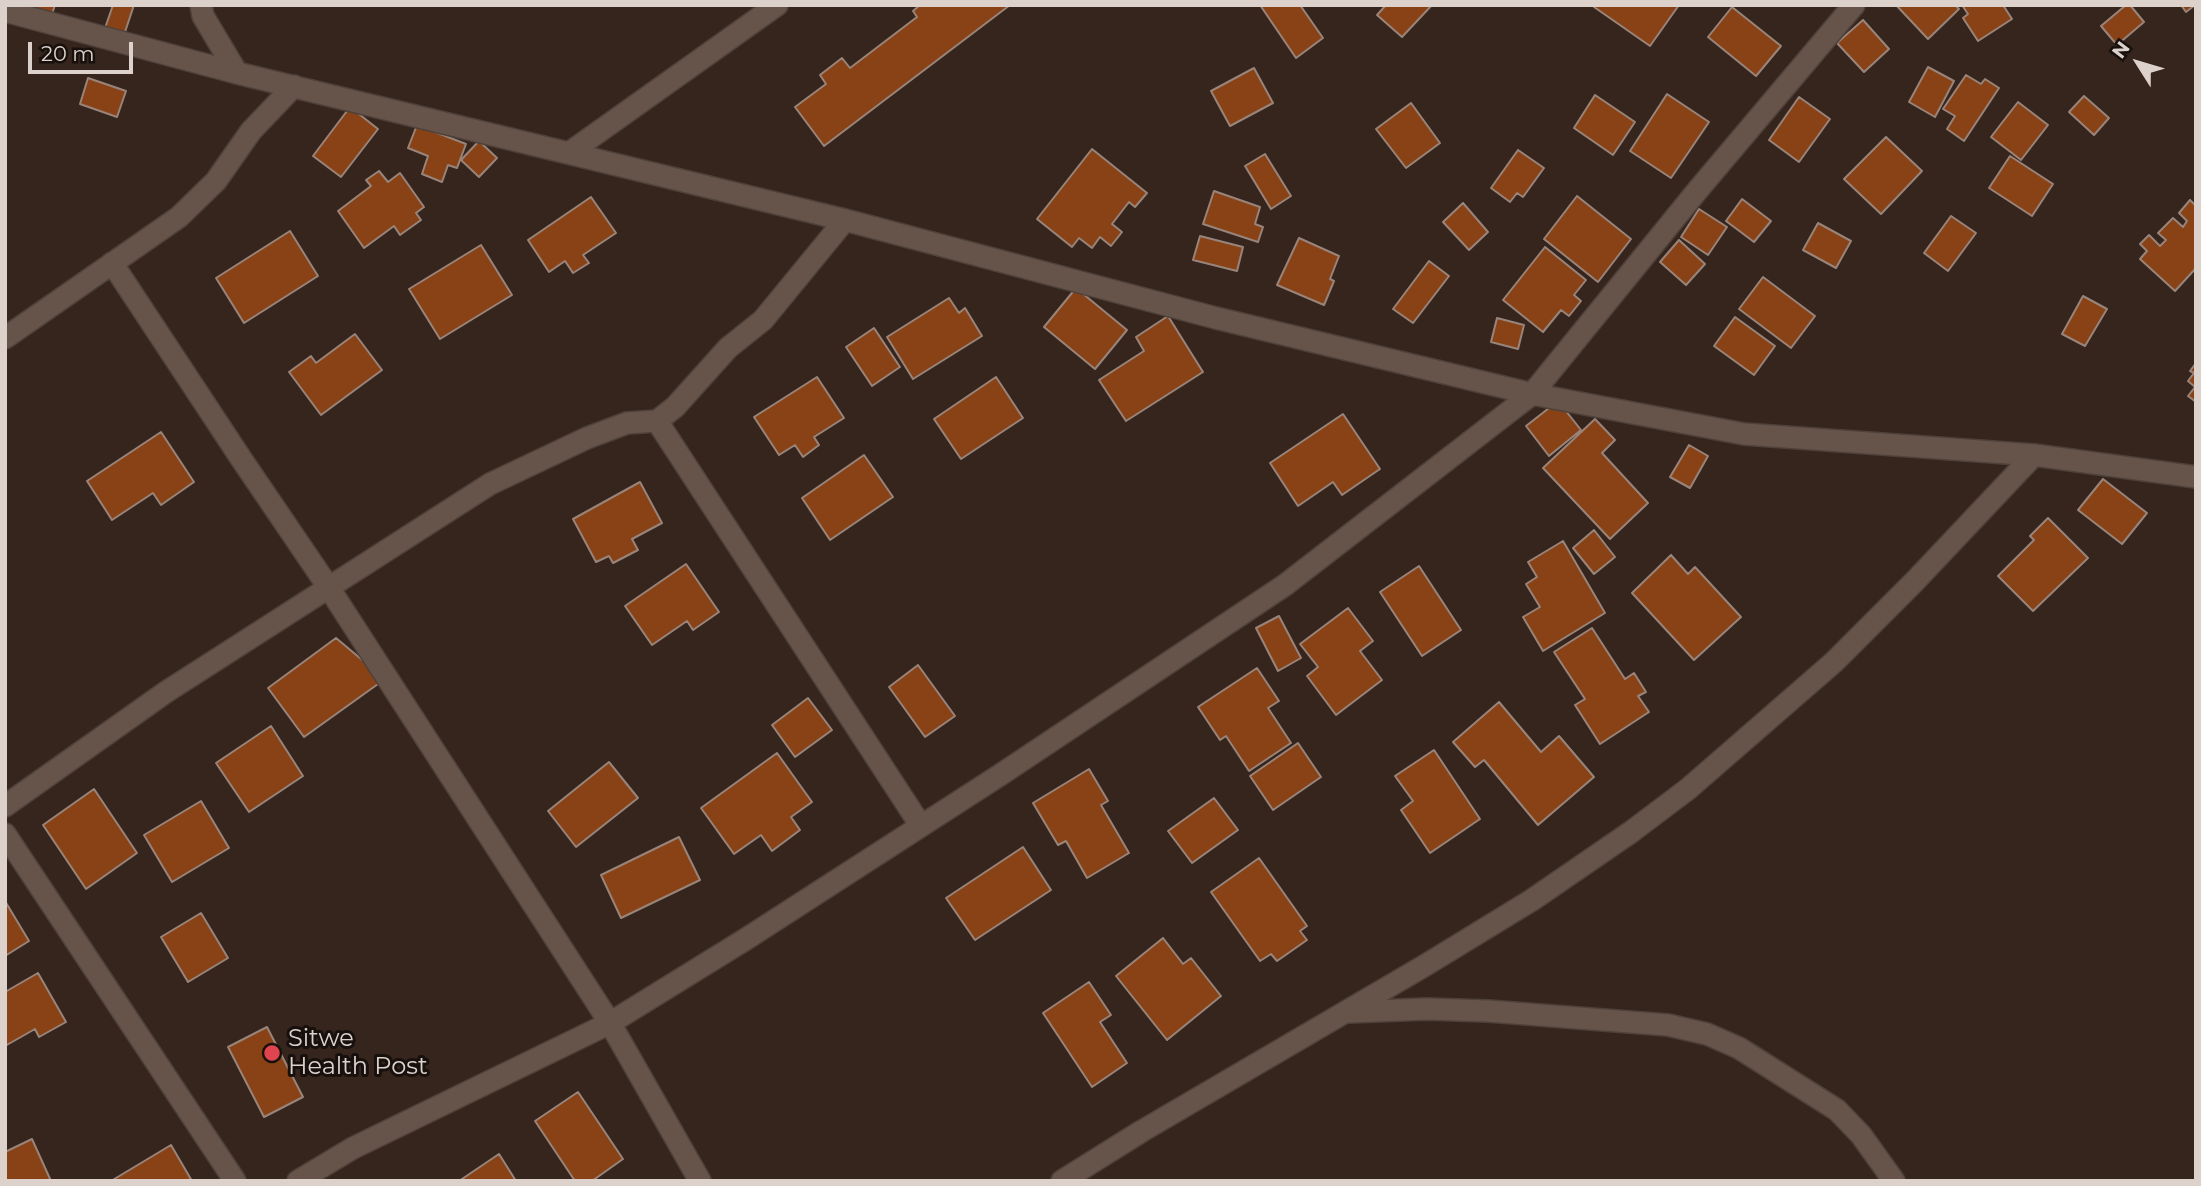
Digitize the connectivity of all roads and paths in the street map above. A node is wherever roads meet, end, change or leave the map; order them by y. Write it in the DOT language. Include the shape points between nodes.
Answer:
graph roads {
  1 [pos="201,5"];
  2 [pos="777,5"];
  3 [pos="1854,5"];
  4 [pos="5,11"];
  5 [pos="237,73"];
  6 [pos="294,86"];
  7 [pos="569,153"];
  8 [pos="845,220"];
  9 [pos="113,263"];
  10 [pos="5,338"];
  11 [pos="1532,394"];
  12 [pos="657,421"];
  13 [pos="2035,455"];
  14 [pos="2196,477"];
  15 [pos="329,588"];
  16 [pos="5,806"];
  17 [pos="921,825"];
  18 [pos="5,834"];
  19 [pos="1344,1012"];
  20 [pos="610,1023"];
  21 [pos="235,1181"];
  22 [pos="298,1181"];
  23 [pos="700,1181"];
  24 [pos="1062,1181"];
  25 [pos="1894,1181"];
  1 -- 5 [label="street"];
  2 -- 7 [label="street"];
  3 -- 11 [label="street"];
  4 -- 5 [label="street"];
  5 -- 6 [label="street"];
  6 -- 7 [label="street"];
  6 -- 9 [label="street" via="251,131 216,181 179,217"];
  7 -- 8 [label="street"];
  8 -- 11 [label="street" via="1216,318"];
  8 -- 12 [label="street" via="763,320 728,348"];
  9 -- 10 [label="street"];
  9 -- 15 [label="street"];
  11 -- 13 [label="street" via="1744,434"];
  11 -- 17 [label="street" via="1285,584"];
  12 -- 15 [label="street" via="600,433 490,484"];
  12 -- 17 [label="street"];
  13 -- 14 [label="street"];
  13 -- 19 [label="street" via="1834,662 1688,789 1532,900"];
  15 -- 16 [label="street" via="166,692"];
  15 -- 20 [label="street"];
  17 -- 20 [label="street"];
  18 -- 21 [label="street"];
  19 -- 24 [label="street"];
  19 -- 25 [label="street" via="1488,1011 1668,1025 1707,1034 1739,1048 1837,1110"];
  20 -- 22 [label="street" via="353,1148"];
  20 -- 23 [label="street"];
}
